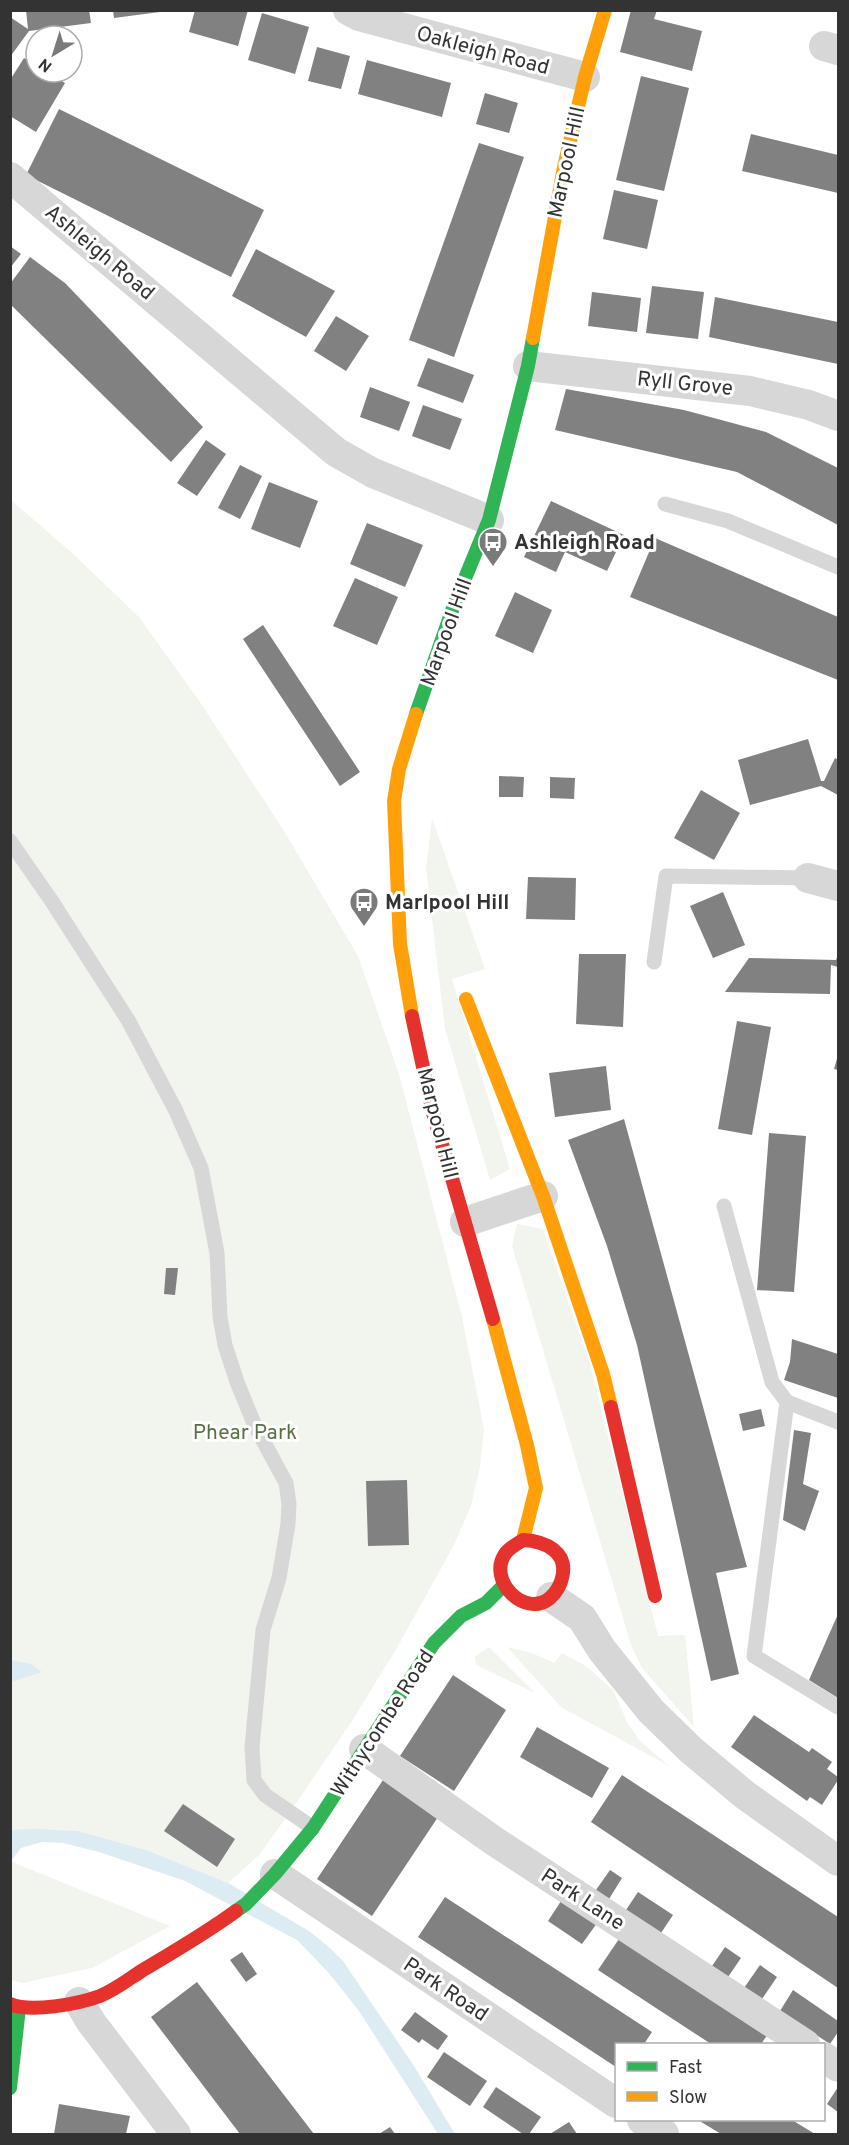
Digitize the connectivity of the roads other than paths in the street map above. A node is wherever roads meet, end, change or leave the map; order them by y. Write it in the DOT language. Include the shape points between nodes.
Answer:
graph roads {
  1 [pos="348,10"];
  2 [pos="605,10"];
  3 [pos="585,77"];
  4 [pos="10,177"];
  5 [pos="528,366"];
  6 [pos="838,416"];
  7 [pos="665,504"];
  8 [pos="489,520"];
  9 [pos="838,567"];
  10 [pos="10,841"];
  11 [pos="808,878"];
  12 [pos="838,886"];
  13 [pos="654,962"];
  14 [pos="466,999"];
  15 [pos="543,1196"];
  16 [pos="724,1206"];
  17 [pos="465,1222"];
  18 [pos="787,1402"];
  19 [pos="838,1422"];
  20 [pos="524,1540"];
  21 [pos="502,1587"];
  22 [pos="655,1596"];
  23 [pos="551,1597"];
  24 [pos="838,1707"];
  25 [pos="364,1749"];
  26 [pos="313,1828"];
  27 [pos="835,1849"];
  28 [pos="275,1874"];
  29 [pos="79,2002"];
  30 [pos="15,2006"];
  31 [pos="803,2043"];
  32 [pos="825,2058"];
  33 [pos="838,2067"];
  34 [pos="10,2088"];
  35 [pos="615,2102"];
  36 [pos="176,2134"];
  1 -- 3 [label="street, Oakleigh Road" via="370,20"];
  2 -- 3 [label="street, Marpool Hill"];
  3 -- 5 [label="street, Marpool Hill" via="564,167"];
  4 -- 8 [label="street, Ashleigh Road" via="336,452 373,473"];
  5 -- 6 [label="street, Ryll Grove" via="750,390"];
  5 -- 8 [label="street, Marpool Hill"];
  7 -- 9 [label="lane" via="728,521"];
  8 -- 17 [label="street, Marpool Hill" via="425,685 399,769 394,801 400,944 412,1017 433,1113"];
  10 -- 26 [label="lane" via="128,1020 201,1168 217,1253 225,1345 255,1426 286,1483 290,1503 279,1578 263,1630 252,1748 254,1780 265,1795"];
  11 -- 12 [label="street"];
  11 -- 13 [label="lane" via="666,876"];
  14 -- 15 [label="street"];
  15 -- 17 [label="street"];
  15 -- 22 [label="street" via="603,1374"];
  16 -- 18 [label="lane" via="772,1382"];
  17 -- 20 [label="street, Marpool Hill" via="536,1488"];
  18 -- 19 [label="lane"];
  18 -- 24 [label="lane" via="753,1656"];
  20 -- 21 [label="street" via="504,1556 500,1569"];
  20 -- 23 [label="street" via="550,1545 560,1556 563,1579"];
  21 -- 23 [label="street" via="526,1603"];
  21 -- 25 [label="street, Withycombe Road" via="486,1603 461,1616 434,1643"];
  23 -- 27 [label="street" via="582,1618 602,1650 651,1711 691,1750 745,1795"];
  25 -- 26 [label="street, Withycombe Road"];
  25 -- 31 [label="street, Park Lane" via="494,1841"];
  26 -- 28 [label="street, Withycombe Road"];
  28 -- 29 [label="street, Withycombe Road" via="246,1904 210,1930 102,1995"];
  28 -- 35 [label="street, Park Road"];
  29 -- 30 [label="street, Withycombe Road"];
  29 -- 36 [label="street"];
  30 -- 34 [label="street"];
  32 -- 33 [label="street"];
}
